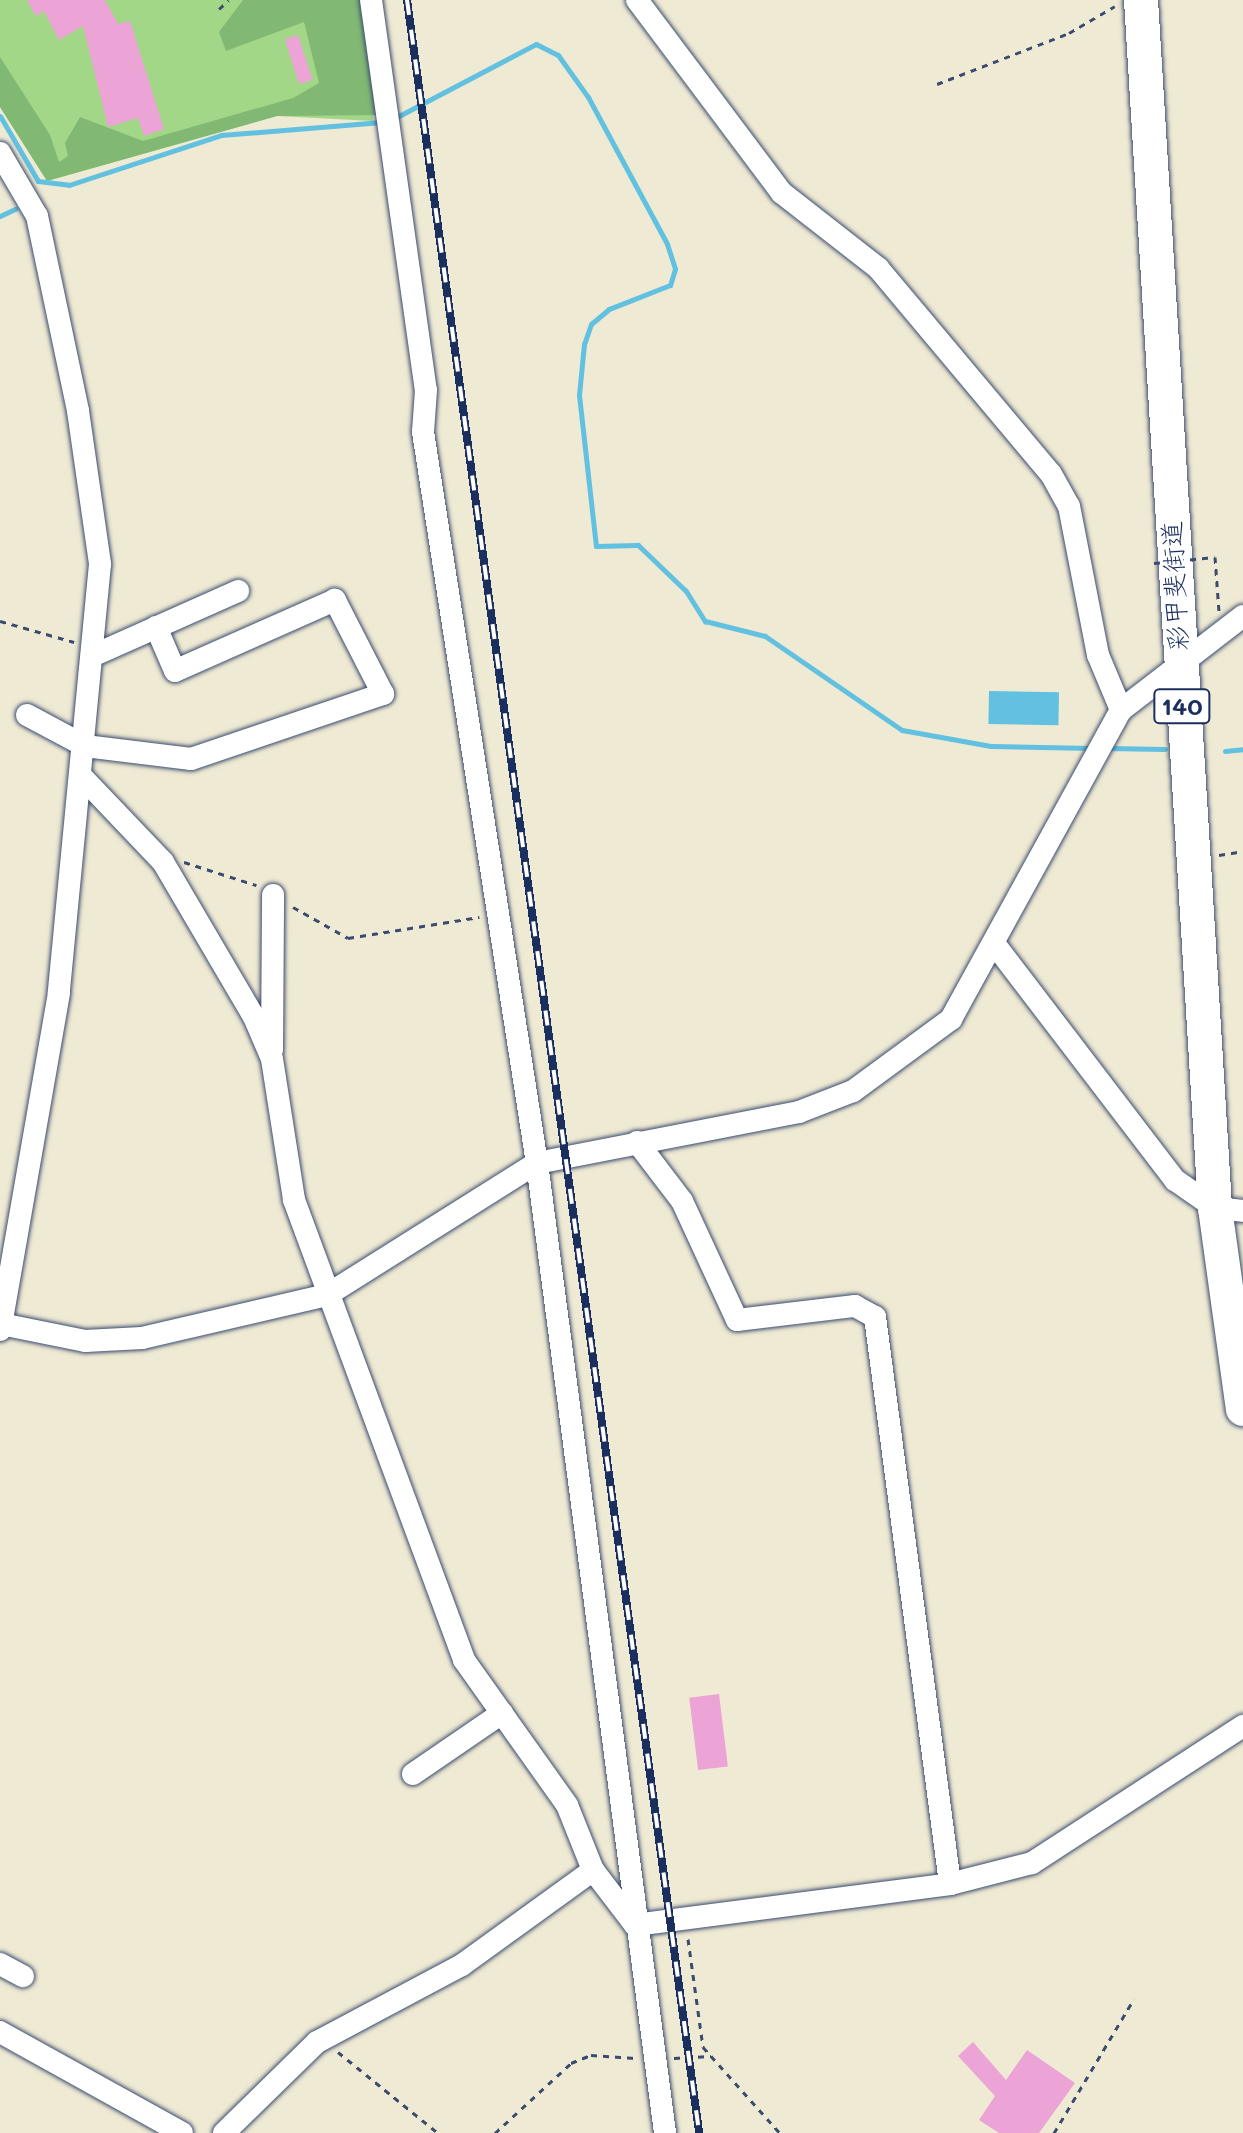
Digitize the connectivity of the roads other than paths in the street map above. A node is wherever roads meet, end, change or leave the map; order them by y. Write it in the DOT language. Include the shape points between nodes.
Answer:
graph roads {
  1 [pos="371,0"];
  2 [pos="637,0"];
  3 [pos="1141,0"];
  4 [pos="1164,0"];
  5 [pos="0,153"];
  6 [pos="238,591"];
  7 [pos="1243,616"];
  8 [pos="156,627"];
  9 [pos="1200,642"];
  10 [pos="93,651"];
  11 [pos="1121,710"];
  12 [pos="27,715"];
  13 [pos="85,746"];
  14 [pos="82,777"];
  15 [pos="1229,853"];
  16 [pos="273,895"];
  17 [pos="996,946"];
  18 [pos="272,1059"];
  19 [pos="637,1142"];
  20 [pos="537,1163"];
  21 [pos="1235,1217"];
  22 [pos="3,1285"];
  23 [pos="327,1295"];
  24 [pos="0,1327"];
  25 [pos="1243,1409"];
  26 [pos="502,1713"];
  27 [pos="1243,1726"];
  28 [pos="413,1774"];
  29 [pos="593,1870"];
  30 [pos="950,1884"];
  31 [pos="635,1925"];
  32 [pos="0,1964"];
  33 [pos="23,1976"];
  34 [pos="0,2032"];
  35 [pos="182,2133"];
  36 [pos="224,2133"];
  37 [pos="665,2133"];
  1 -- 20 [label="street" via="426,390 423,432"];
  2 -- 11 [label="street" via="782,193 878,268 1051,474 1069,506 1098,655"];
  3 -- 9 [label="highway, 彩甲斐街道 / 140"];
  4 -- 9 [label="highway, 彩甲斐街道 / 140"];
  5 -- 10 [label="street" via="37,216 78,411 100,564"];
  6 -- 8 [label="street"];
  7 -- 9 [label="street"];
  8 -- 10 [label="street"];
  8 -- 13 [label="street" via="175,671 335,600 383,694 191,759"];
  9 -- 11 [label="street"];
  9 -- 15 [label="highway, 彩甲斐街道 / 140"];
  9 -- 21 [label="highway, 彩甲斐街道 / 140"];
  10 -- 13 [label="street"];
  11 -- 17 [label="street"];
  12 -- 13 [label="street"];
  13 -- 14 [label="street"];
  14 -- 18 [label="street" via="163,862"];
  14 -- 22 [label="street" via="59,993"];
  15 -- 21 [label="highway, 彩甲斐街道 / 140"];
  16 -- 18 [label="street"];
  17 -- 19 [label="street" via="951,1019 853,1091 799,1112"];
  17 -- 21 [label="street" via="1175,1180"];
  18 -- 23 [label="street" via="294,1200"];
  19 -- 20 [label="street"];
  19 -- 30 [label="street" via="682,1201 737,1320 855,1306 875,1317"];
  20 -- 23 [label="street"];
  20 -- 31 [label="street"];
  21 -- 25 [label="highway, 彩甲斐街道 / 140"];
  22 -- 24 [label="street"];
  23 -- 24 [label="street" via="142,1338 85,1341"];
  23 -- 26 [label="street" via="464,1660"];
  26 -- 28 [label="street"];
  26 -- 29 [label="street" via="567,1805"];
  27 -- 30 [label="street" via="1032,1863"];
  29 -- 31 [label="street"];
  29 -- 36 [label="street" via="462,1965 323,2039"];
  30 -- 31 [label="street"];
  31 -- 37 [label="street"];
  32 -- 33 [label="street"];
  34 -- 35 [label="street"];
}
